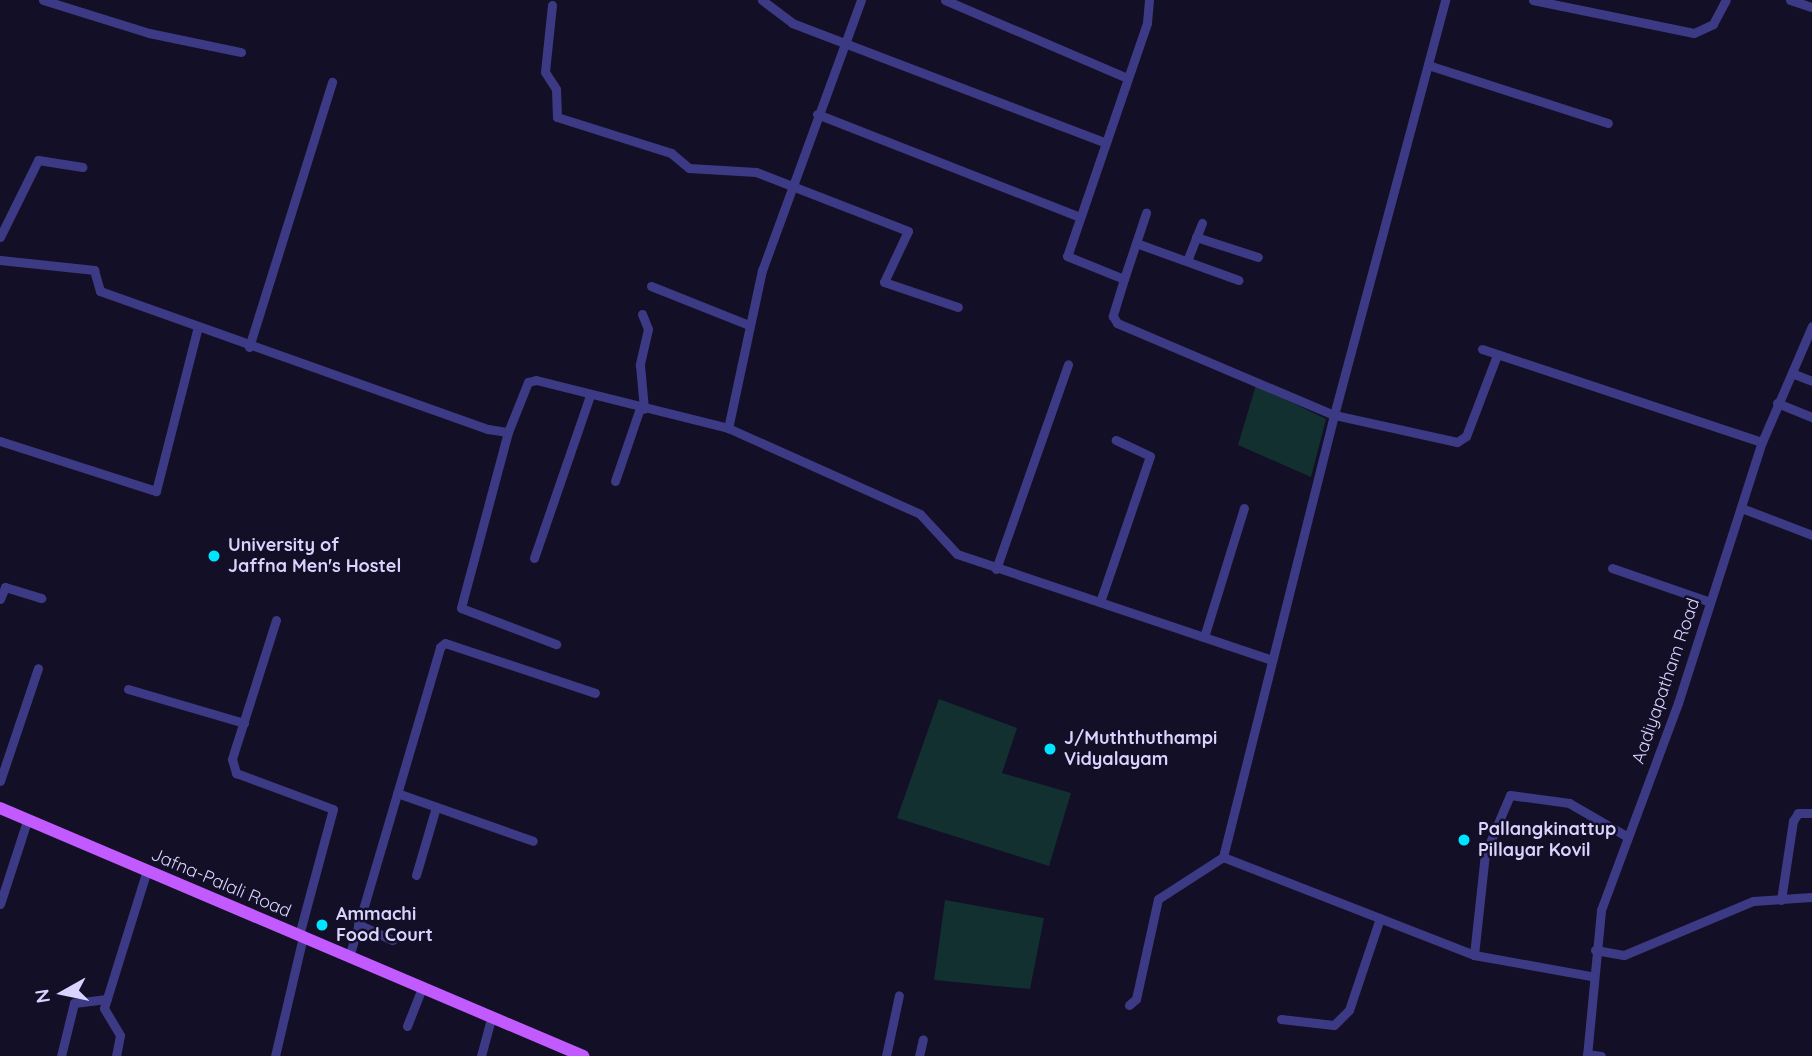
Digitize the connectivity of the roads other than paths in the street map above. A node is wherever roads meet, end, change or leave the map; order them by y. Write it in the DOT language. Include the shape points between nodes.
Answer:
graph roads {
  1 [pos="43,0"];
  2 [pos="762,0"];
  3 [pos="861,0"];
  4 [pos="945,0"];
  5 [pos="1149,0"];
  6 [pos="1445,0"];
  7 [pos="1533,0"];
  8 [pos="1726,0"];
  9 [pos="1790,0"];
  10 [pos="552,5"];
  11 [pos="1812,7"];
  12 [pos="845,44"];
  13 [pos="241,52"];
  14 [pos="1428,65"];
  15 [pos="1125,76"];
  16 [pos="332,82"];
  17 [pos="817,114"];
  18 [pos="1608,123"];
  19 [pos="1102,142"];
  20 [pos="82,167"];
  21 [pos="790,187"];
  22 [pos="1146,213"];
  23 [pos="1077,216"];
  24 [pos="1202,223"];
  25 [pos="0,237"];
  26 [pos="1196,237"];
  27 [pos="1136,243"];
  28 [pos="1258,257"];
  29 [pos="0,260"];
  30 [pos="1187,261"];
  31 [pos="1124,279"];
  32 [pos="1238,279"];
  33 [pos="651,286"];
  34 [pos="958,307"];
  35 [pos="642,314"];
  36 [pos="749,325"];
  37 [pos="198,326"];
  38 [pos="1812,326"];
  39 [pos="250,347"];
  40 [pos="1482,349"];
  41 [pos="1497,355"];
  42 [pos="1068,365"];
  43 [pos="1794,374"];
  44 [pos="1812,380"];
  45 [pos="590,395"];
  46 [pos="1777,403"];
  47 [pos="642,408"];
  48 [pos="1334,415"];
  49 [pos="1812,417"];
  50 [pos="728,428"];
  51 [pos="508,432"];
  52 [pos="1115,440"];
  53 [pos="0,441"];
  54 [pos="1762,442"];
  55 [pos="615,481"];
  56 [pos="1244,508"];
  57 [pos="1744,509"];
  58 [pos="1812,535"];
  59 [pos="534,558"];
  60 [pos="1612,568"];
  61 [pos="996,569"];
  62 [pos="1,594"];
  63 [pos="41,598"];
  64 [pos="1100,602"];
  65 [pos="1710,602"];
  66 [pos="276,620"];
  67 [pos="1204,637"];
  68 [pos="556,644"];
  69 [pos="1272,660"];
  70 [pos="38,668"];
  71 [pos="128,689"];
  72 [pos="595,693"];
  73 [pos="244,723"];
  74 [pos="0,781"];
  75 [pos="397,793"];
  76 [pos="436,807"];
  77 [pos="0,808"];
  78 [pos="1812,813"];
  79 [pos="27,821"];
  80 [pos="1628,837"];
  81 [pos="533,841"];
  82 [pos="1223,857"];
  83 [pos="147,870"];
  84 [pos="416,874"];
  85 [pos="1812,897"];
  86 [pos="1781,900"];
  87 [pos="0,904"];
  88 [pos="1380,918"];
  89 [pos="358,924"];
  90 [pos="301,936"];
  91 [pos="393,940"];
  92 [pos="1595,950"];
  93 [pos="1474,955"];
  94 [pos="349,957"];
  95 [pos="1591,976"];
  96 [pos="422,988"];
  97 [pos="899,995"];
  98 [pos="107,999"];
  99 [pos="1129,1005"];
  100 [pos="491,1018"];
  101 [pos="1281,1019"];
  102 [pos="407,1026"];
  103 [pos="923,1039"];
  104 [pos="1587,1055"];
  105 [pos="61,1056"];
  106 [pos="116,1056"];
  107 [pos="275,1056"];
  108 [pos="481,1056"];
  109 [pos="583,1056"];
  110 [pos="886,1056"];
  111 [pos="919,1056"];
  112 [pos="1601,1056"];
  1 -- 13 [label="street" via="149,33"];
  2 -- 12 [label="street" via="792,23"];
  3 -- 12 [label="street"];
  4 -- 15 [label="street"];
  5 -- 15 [label="street"];
  6 -- 14 [label="street"];
  7 -- 8 [label="street" via="1694,33 1713,24"];
  9 -- 11 [label="street"];
  10 -- 21 [label="street" via="545,72 556,89 556,117 671,153 689,168 747,170"];
  12 -- 17 [label="street"];
  12 -- 19 [label="street"];
  14 -- 18 [label="street"];
  14 -- 48 [label="street"];
  15 -- 19 [label="street"];
  16 -- 39 [label="street"];
  17 -- 21 [label="street"];
  17 -- 23 [label="street"];
  19 -- 23 [label="street"];
  20 -- 25 [label="street" via="38,160"];
  21 -- 34 [label="street" via="908,231 884,282"];
  21 -- 36 [label="street"];
  22 -- 27 [label="street"];
  23 -- 31 [label="street" via="1066,256"];
  24 -- 26 [label="street"];
  26 -- 28 [label="street"];
  26 -- 30 [label="street"];
  27 -- 30 [label="street"];
  27 -- 31 [label="street"];
  29 -- 37 [label="street" via="94,270 100,291"];
  30 -- 32 [label="street"];
  31 -- 48 [label="street" via="1113,316 1117,323"];
  33 -- 36 [label="street"];
  35 -- 47 [label="street" via="648,328 640,365"];
  36 -- 50 [label="street"];
  37 -- 39 [label="street"];
  37 -- 53 [label="street" via="156,491"];
  38 -- 43 [label="street, Aadiyapatham Road"];
  39 -- 51 [label="street"];
  40 -- 41 [label="street"];
  41 -- 48 [label="street" via="1466,436 1457,443"];
  41 -- 54 [label="street"];
  42 -- 61 [label="street"];
  43 -- 44 [label="street"];
  43 -- 46 [label="street, Aadiyapatham Road"];
  45 -- 47 [label="street"];
  45 -- 51 [label="street" via="532,381"];
  45 -- 59 [label="street"];
  46 -- 49 [label="street"];
  46 -- 54 [label="street, Aadiyapatham Road"];
  47 -- 50 [label="street"];
  47 -- 55 [label="street"];
  48 -- 69 [label="street"];
  50 -- 61 [label="street" via="920,514 957,554"];
  51 -- 68 [label="street" via="461,608"];
  52 -- 64 [label="street" via="1150,456"];
  54 -- 57 [label="street, Aadiyapatham Road"];
  56 -- 67 [label="street"];
  57 -- 58 [label="street"];
  57 -- 65 [label="street, Aadiyapatham Road"];
  60 -- 65 [label="street"];
  61 -- 64 [label="street"];
  62 -- 63 [label="street" via="10,587"];
  64 -- 67 [label="street"];
  65 -- 80 [label="street, Aadiyapatham Road"];
  66 -- 73 [label="street"];
  67 -- 69 [label="street"];
  69 -- 82 [label="street"];
  70 -- 74 [label="street"];
  71 -- 73 [label="street"];
  72 -- 75 [label="street" via="445,643"];
  73 -- 90 [label="street" via="232,759 236,773 333,809"];
  75 -- 76 [label="street"];
  75 -- 89 [label="street"];
  76 -- 81 [label="street"];
  76 -- 84 [label="street"];
  77 -- 79 [label="main road, Jafna-Palali Road"];
  78 -- 86 [label="street" via="1798,813 1793,821"];
  79 -- 83 [label="main road, Jafna-Palali Road"];
  79 -- 87 [label="street"];
  80 -- 92 [label="street, Aadiyapatham Road" via="1601,911"];
  80 -- 93 [label="street" via="1569,803 1510,795 1485,855"];
  82 -- 88 [label="street"];
  82 -- 99 [label="street" via="1158,899 1136,999"];
  83 -- 90 [label="main road, Jafna-Palali Road"];
  83 -- 98 [label="street"];
  85 -- 86 [label="street"];
  86 -- 92 [label="street" via="1712,915 1624,955"];
  88 -- 93 [label="street"];
  88 -- 101 [label="street" via="1349,1010 1334,1025"];
  89 -- 91 [label="street"];
  89 -- 94 [label="street"];
  90 -- 94 [label="main road, Jafna-Palali Road"];
  90 -- 107 [label="street"];
  92 -- 95 [label="street, Aadiyapatham Road"];
  93 -- 95 [label="street"];
  94 -- 96 [label="main road, Jafna-Palali Road"];
  95 -- 104 [label="street, Aadiyapatham Road"];
  96 -- 100 [label="main road, Jafna-Palali Road"];
  96 -- 102 [label="street"];
  97 -- 110 [label="street"];
  98 -- 105 [label="street" via="74,1003"];
  98 -- 106 [label="street" via="103,1015 120,1035"];
  100 -- 108 [label="street"];
  100 -- 109 [label="main road, Jafna-Palali Road"];
  103 -- 111 [label="street"];
  104 -- 112 [label="street"];
}
